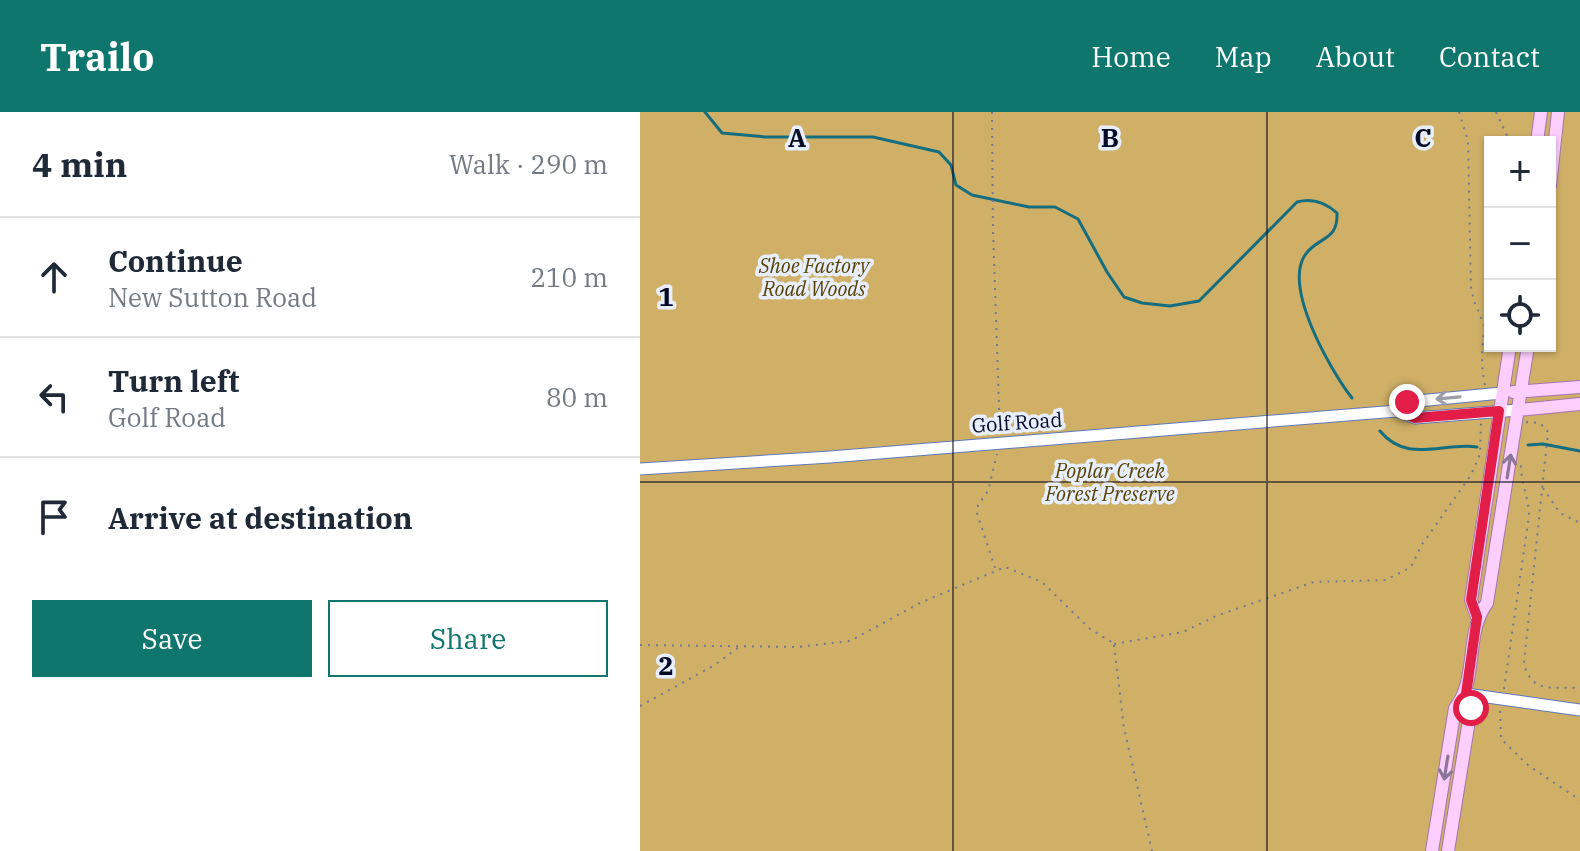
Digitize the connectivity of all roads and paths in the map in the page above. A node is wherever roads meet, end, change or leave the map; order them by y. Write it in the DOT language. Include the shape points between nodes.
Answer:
graph roads {
  1 [pos="992,112"];
  2 [pos="1459,112"];
  3 [pos="1496,112"];
  4 [pos="1541,112"];
  5 [pos="1558,112"];
  6 [pos="1507,136"];
  7 [pos="1538,136"];
  8 [pos="1555,136"];
  9 [pos="1484,325"];
  10 [pos="1484,334"];
  11 [pos="1509,352"];
  12 [pos="1527,352"];
  13 [pos="1485,383"];
  14 [pos="1580,387"];
  15 [pos="1521,392"];
  16 [pos="1502,393"];
  17 [pos="1580,404"];
  18 [pos="1518,410"];
  19 [pos="1397,411"];
  20 [pos="1499,411"];
  21 [pos="1527,422"];
  22 [pos="1481,424"];
  23 [pos="1000,437"];
  24 [pos="998,453"];
  25 [pos="1521,463"];
  26 [pos="640,469"];
  27 [pos="1542,487"];
  28 [pos="1580,523"];
  29 [pos="995,569"];
  30 [pos="1477,617"];
  31 [pos="743,644"];
  32 [pos="1114,644"];
  33 [pos="640,645"];
  34 [pos="1580,688"];
  35 [pos="1466,694"];
  36 [pos="1502,699"];
  37 [pos="640,706"];
  38 [pos="1580,710"];
  39 [pos="1580,800"];
  40 [pos="1152,851"];
  41 [pos="1432,851"];
  42 [pos="1448,851"];
  1 -- 23 [label="path"];
  2 -- 9 [label="path" via="1468,141 1471,288"];
  3 -- 6 [label="path"];
  4 -- 7 [label="main road"];
  5 -- 8 [label="main road"];
  10 -- 13 [label="path"];
  11 -- 16 [label="main road"];
  12 -- 15 [label="main road"];
  14 -- 15 [label="main road, Golf Road"];
  15 -- 16 [label="main road, Golf Road"];
  15 -- 18 [label="main road"];
  16 -- 19 [label="main road, Golf Road, one-way" via="1407,402"];
  16 -- 20 [label="main road"];
  17 -- 18 [label="main road, Golf Road"];
  18 -- 20 [label="main road, Golf Road"];
  30 -- 18 [label="main road, one-way" via="1487,603"];
  19 -- 20 [label="main road, Golf Road" via="1415,418"];
  19 -- 26 [label="main road, Golf Road"];
  20 -- 30 [label="main road" via="1471,600"];
  21 -- 27 [label="path" via="1540,423 1548,432"];
  22 -- 32 [label="path" via="1480,454 1471,475 1411,567 1386,580 1314,582 1183,632"];
  24 -- 29 [label="path" via="977,513"];
  25 -- 36 [label="path" via="1529,516"];
  27 -- 28 [label="path" via="1560,513"];
  27 -- 34 [label="path" via="1524,663 1533,683"];
  29 -- 31 [label="path" via="850,641 798,647"];
  29 -- 32 [label="path" via="1005,567 1042,582 1089,628"];
  30 -- 35 [label="main road"];
  31 -- 33 [label="path"];
  31 -- 37 [label="path"];
  32 -- 40 [label="path" via="1124,728"];
  35 -- 36 [label="main road"];
  35 -- 41 [label="main road, one-way" via="1455,708"];
  35 -- 42 [label="main road" via="1471,708"];
  36 -- 38 [label="main road"];
  36 -- 39 [label="path" via="1501,739 1529,766"];
}
